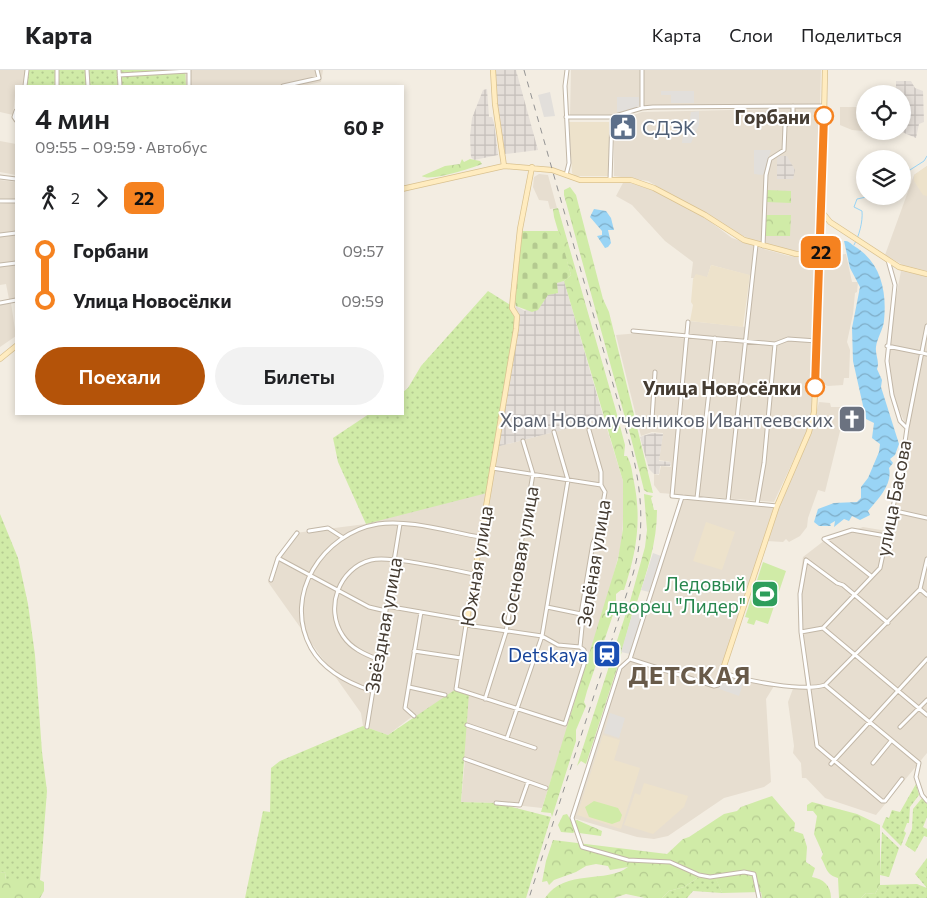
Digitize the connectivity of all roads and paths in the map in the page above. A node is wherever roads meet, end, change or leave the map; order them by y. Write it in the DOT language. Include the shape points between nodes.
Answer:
graph roads {
  1 [pos="27,70"];
  2 [pos="57,70"];
  3 [pos="87,70"];
  4 [pos="119,70"];
  5 [pos="188,70"];
  6 [pos="317,70"];
  7 [pos="493,70"];
  8 [pos="567,70"];
  9 [pos="642,70"];
  10 [pos="824,70"];
  11 [pos="119,75"];
  12 [pos="25,85"];
  13 [pos="57,85"];
  14 [pos="88,85"];
  15 [pos="120,85"];
  16 [pos="189,85"];
  17 [pos="288,85"];
  18 [pos="793,106"];
  19 [pos="824,106"];
  20 [pos="642,108"];
  21 [pos="566,117"];
  22 [pos="612,118"];
  23 [pos="502,154"];
  24 [pos="504,166"];
  25 [pos="513,166"];
  26 [pos="532,167"];
  27 [pos="493,168"];
  28 [pos="566,175"];
  29 [pos="0,177"];
  30 [pos="15,179"];
  31 [pos="610,180"];
  32 [pos="404,189"];
  33 [pos="0,201"];
  34 [pos="15,201"];
  35 [pos="822,212"];
  36 [pos="830,222"];
  37 [pos="822,223"];
  38 [pos="15,233"];
  39 [pos="0,235"];
  40 [pos="756,245"];
  41 [pos="763,247"];
  42 [pos="821,254"];
  43 [pos="888,260"];
  44 [pos="15,263"];
  45 [pos="0,265"];
  46 [pos="927,274"];
  47 [pos="15,300"];
  48 [pos="0,302"];
  49 [pos="688,322"];
  50 [pos="927,326"];
  51 [pos="633,332"];
  52 [pos="687,335"];
  53 [pos="715,338"];
  54 [pos="745,341"];
  55 [pos="818,342"];
  56 [pos="775,344"];
  57 [pos="887,346"];
  58 [pos="15,347"];
  59 [pos="922,353"];
  60 [pos="927,354"];
  61 [pos="0,359"];
  62 [pos="655,372"];
  63 [pos="652,419"];
  64 [pos="907,428"];
  65 [pos="590,430"];
  66 [pos="554,432"];
  67 [pos="523,441"];
  68 [pos="492,468"];
  69 [pos="533,474"];
  70 [pos="568,480"];
  71 [pos="601,485"];
  72 [pos="682,497"];
  73 [pos="697,498"];
  74 [pos="728,501"];
  75 [pos="757,504"];
  76 [pos="777,506"];
  77 [pos="891,510"];
  78 [pos="927,518"];
  79 [pos="400,524"];
  80 [pos="309,531"];
  81 [pos="297,533"];
  82 [pos="886,536"];
  83 [pos="342,537"];
  84 [pos="480,537"];
  85 [pos="278,558"];
  86 [pos="927,559"];
  87 [pos="395,560"];
  88 [pos="310,574"];
  89 [pos="474,574"];
  90 [pos="871,576"];
  91 [pos="926,577"];
  92 [pos="271,580"];
  93 [pos="338,590"];
  94 [pos="920,590"];
  95 [pos="854,594"];
  96 [pos="927,595"];
  97 [pos="386,606"];
  98 [pos="547,607"];
  99 [pos="386,611"];
  100 [pos="422,612"];
  101 [pos="581,614"];
  102 [pos="466,622"];
  103 [pos="888,624"];
  104 [pos="823,628"];
  105 [pos="506,632"];
  106 [pos="801,632"];
  107 [pos="542,636"];
  108 [pos="580,648"];
  109 [pos="414,651"];
  110 [pos="855,656"];
  111 [pos="461,658"];
  112 [pos="377,659"];
  113 [pos="630,659"];
  114 [pos="927,659"];
  115 [pos="724,669"];
  116 [pos="825,685"];
  117 [pos="409,687"];
  118 [pos="808,688"];
  119 [pos="372,691"];
  120 [pos="897,691"];
  121 [pos="445,695"];
  122 [pos="485,699"];
  123 [pos="927,700"];
  124 [pos="918,707"];
  125 [pos="518,709"];
  126 [pos="927,715"];
  127 [pos="414,716"];
  128 [pos="868,722"];
  129 [pos="467,725"];
  130 [pos="367,727"];
  131 [pos="900,727"];
  132 [pos="507,738"];
  133 [pos="891,741"];
  134 [pos="535,748"];
  135 [pos="465,759"];
  136 [pos="832,762"];
  137 [pos="873,763"];
  138 [pos="902,779"];
  139 [pos="528,782"];
  140 [pos="546,788"];
  141 [pos="927,801"];
  142 [pos="496,803"];
  143 [pos="759,898"];
  1 -- 12 [label="street"];
  2 -- 13 [label="street"];
  3 -- 14 [label="street"];
  4 -- 11 [label="street"];
  5 -- 11 [label="street"];
  5 -- 16 [label="street"];
  6 -- 17 [label="street" via="319,78"];
  7 -- 23 [label="street"];
  8 -- 21 [label="street"];
  9 -- 20 [label="street"];
  10 -- 19 [label="street"];
  11 -- 15 [label="street"];
  18 -- 19 [label="street"];
  18 -- 20 [label="street"];
  18 -- 41 [label="street" via="793,117 785,126 784,150 770,159"];
  19 -- 35 [label="street"];
  20 -- 22 [label="street"];
  21 -- 22 [label="street"];
  21 -- 28 [label="street" via="569,163"];
  22 -- 31 [label="street"];
  23 -- 24 [label="street"];
  23 -- 25 [label="street"];
  23 -- 27 [label="street" via="499,164"];
  24 -- 25 [label="street"];
  24 -- 27 [label="street"];
  25 -- 26 [label="street"];
  26 -- 28 [label="street"];
  26 -- 68 [label="street, Южная улица" via="520,229 512,308 517,316 516,329"];
  27 -- 32 [label="street"];
  28 -- 31 [label="street" via="580,180"];
  29 -- 30 [label="street"];
  31 -- 40 [label="street" via="631,180 647,185"];
  33 -- 34 [label="street"];
  35 -- 36 [label="street"];
  35 -- 37 [label="street"];
  36 -- 37 [label="street"];
  36 -- 43 [label="street"];
  37 -- 42 [label="street"];
  38 -- 39 [label="street"];
  40 -- 41 [label="street"];
  40 -- 54 [label="street"];
  41 -- 42 [label="street" via="811,256"];
  42 -- 55 [label="street"];
  43 -- 46 [label="street" via="899,267"];
  43 -- 57 [label="street" via="896,285"];
  44 -- 45 [label="street"];
  47 -- 48 [label="street"];
  49 -- 52 [label="street"];
  50 -- 59 [label="street, улица Басова"];
  51 -- 52 [label="street"];
  52 -- 53 [label="street"];
  52 -- 72 [label="street" via="672,496"];
  53 -- 54 [label="street"];
  53 -- 73 [label="street"];
  54 -- 56 [label="street"];
  54 -- 74 [label="street"];
  55 -- 56 [label="street" via="788,339"];
  55 -- 76 [label="street" via="812,420"];
  56 -- 75 [label="street"];
  57 -- 59 [label="street"];
  57 -- 64 [label="street" via="892,396 900,421"];
  58 -- 61 [label="street"];
  59 -- 60 [label="street"];
  59 -- 64 [label="street, улица Басова"];
  62 -- 63 [label="street"];
  64 -- 77 [label="street, улица Басова"];
  65 -- 71 [label="street, Зелёная улица" via="602,472"];
  66 -- 70 [label="street"];
  67 -- 69 [label="street, Сосновая улица"];
  68 -- 69 [label="street"];
  68 -- 84 [label="street, Южная улица"];
  69 -- 70 [label="street"];
  69 -- 105 [label="street, Сосновая улица"];
  70 -- 71 [label="street"];
  70 -- 98 [label="street"];
  71 -- 101 [label="street, Зелёная улица" via="605,492"];
  72 -- 73 [label="street"];
  72 -- 113 [label="street"];
  73 -- 74 [label="street"];
  74 -- 75 [label="street"];
  75 -- 76 [label="street"];
  76 -- 115 [label="street"];
  77 -- 78 [label="street"];
  77 -- 82 [label="street, улица Басова"];
  79 -- 83 [label="street" via="379,524"];
  79 -- 84 [label="street"];
  79 -- 87 [label="street, Звёздная улица"];
  80 -- 83 [label="street" via="328,528"];
  81 -- 85 [label="street"];
  82 -- 90 [label="street, улица Басова" via="880,568"];
  82 -- 90 [label="street" via="852,530 824,539"];
  83 -- 88 [label="street" via="320,558"];
  84 -- 89 [label="street, Южная улица"];
  85 -- 88 [label="street"];
  85 -- 92 [label="street"];
  86 -- 91 [label="street"];
  87 -- 89 [label="street"];
  87 -- 93 [label="street" via="383,558 361,563 352,569"];
  87 -- 97 [label="street, Звёздная улица"];
  88 -- 93 [label="street"];
  88 -- 119 [label="street" via="305,586 303,621 311,648 342,680"];
  89 -- 102 [label="street, Южная улица"];
  90 -- 95 [label="street, улица Басова"];
  91 -- 94 [label="street"];
  93 -- 99 [label="street" via="369,607"];
  93 -- 112 [label="street" via="334,602 338,628 354,648"];
  94 -- 96 [label="street"];
  94 -- 103 [label="street"];
  95 -- 103 [label="street"];
  95 -- 104 [label="street, улица Басова"];
  95 -- 106 [label="street" via="806,560 800,594"];
  97 -- 99 [label="street, Звёздная улица"];
  97 -- 100 [label="street"];
  98 -- 101 [label="street"];
  98 -- 107 [label="street"];
  99 -- 112 [label="street, Звёздная улица"];
  100 -- 102 [label="street"];
  100 -- 109 [label="street"];
  101 -- 108 [label="street, Зелёная улица"];
  102 -- 105 [label="street"];
  102 -- 111 [label="street, Южная улица"];
  103 -- 110 [label="street"];
  104 -- 106 [label="street"];
  104 -- 110 [label="street"];
  105 -- 107 [label="street"];
  105 -- 122 [label="street, Сосновая улица"];
  106 -- 118 [label="street"];
  107 -- 108 [label="street" via="558,645"];
  107 -- 125 [label="street"];
  108 -- 125 [label="street, Зелёная улица" via="586,658 565,724"];
  109 -- 111 [label="street"];
  109 -- 117 [label="street"];
  110 -- 116 [label="street"];
  110 -- 120 [label="street"];
  111 -- 122 [label="street, Южная улица" via="456,690"];
  112 -- 119 [label="street, Звёздная улица"];
  113 -- 115 [label="street" via="714,686 718,685"];
  113 -- 143 [label="street" via="620,668 574,810 572,823 582,847 628,860 670,862 698,875 749,872 757,878"];
  114 -- 120 [label="street"];
  115 -- 118 [label="street" via="724,673 740,679"];
  116 -- 118 [label="street"];
  116 -- 128 [label="street"];
  117 -- 121 [label="street"];
  117 -- 127 [label="street" via="406,708"];
  118 -- 136 [label="street" via="816,744"];
  119 -- 130 [label="street, Звёздная улица"];
  120 -- 124 [label="street"];
  120 -- 128 [label="street"];
  122 -- 125 [label="street"];
  123 -- 124 [label="street"];
  124 -- 126 [label="street"];
  124 -- 131 [label="street"];
  125 -- 132 [label="street"];
  128 -- 133 [label="street"];
  128 -- 136 [label="street"];
  129 -- 132 [label="street"];
  132 -- 134 [label="street"];
  133 -- 137 [label="street"];
  133 -- 141 [label="street" via="920,764 916,777"];
  135 -- 139 [label="street"];
  136 -- 138 [label="street" via="882,801"];
  139 -- 140 [label="street"];
  139 -- 142 [label="street" via="520,806"];
}
